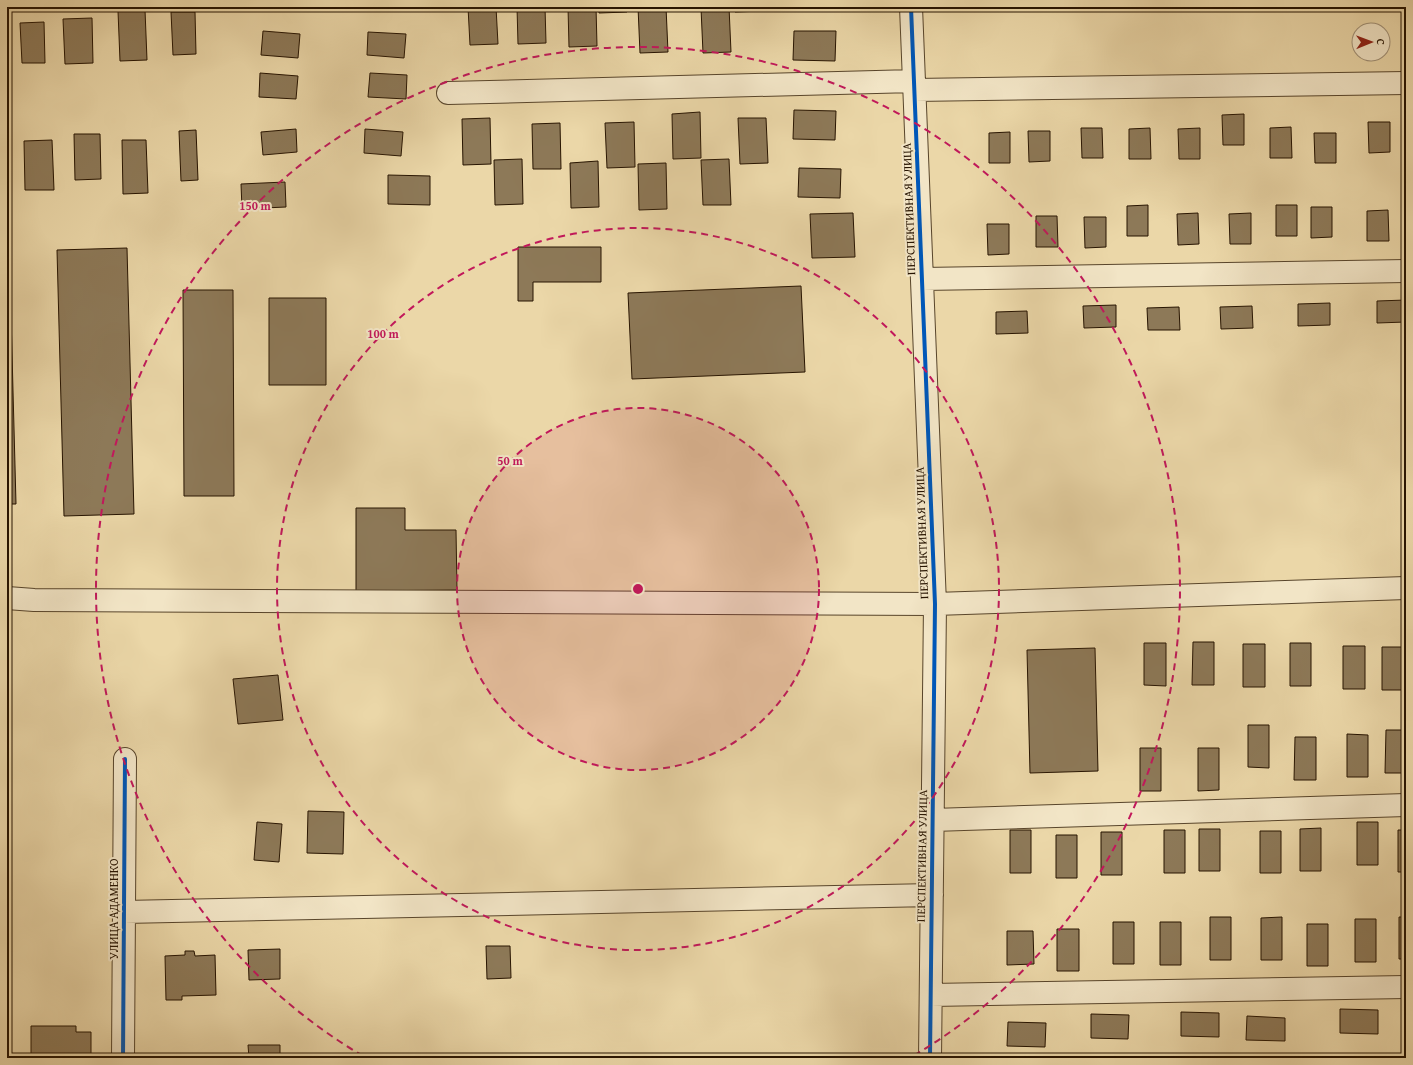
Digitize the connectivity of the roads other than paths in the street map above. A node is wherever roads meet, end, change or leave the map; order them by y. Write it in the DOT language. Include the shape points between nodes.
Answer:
graph roads {
  1 [pos="911,7"];
  2 [pos="1406,83"];
  3 [pos="914,85"];
  4 [pos="448,93"];
  5 [pos="1406,271"];
  6 [pos="922,279"];
  7 [pos="1406,588"];
  8 [pos="7,598"];
  9 [pos="935,604"];
  10 [pos="125,759"];
  11 [pos="1406,805"];
  12 [pos="933,820"];
  13 [pos="932,895"];
  14 [pos="124,912"];
  15 [pos="1406,987"];
  16 [pos="931,995"];
  17 [pos="123,1058"];
  18 [pos="930,1058"];
  1 -- 3 [label="street, ПЕРСПЕКТИВНАЯ УЛИЦА"];
  2 -- 3 [label="street"];
  3 -- 4 [label="street"];
  3 -- 6 [label="street, ПЕРСПЕКТИВНАЯ УЛИЦА"];
  5 -- 6 [label="street"];
  6 -- 9 [label="street, ПЕРСПЕКТИВНАЯ УЛИЦА"];
  7 -- 9 [label="street"];
  8 -- 9 [label="street"];
  9 -- 12 [label="street, ПЕРСПЕКТИВНАЯ УЛИЦА"];
  10 -- 14 [label="street, УЛИЦА АДАМЕНКО"];
  11 -- 12 [label="street"];
  12 -- 13 [label="street, ПЕРСПЕКТИВНАЯ УЛИЦА"];
  13 -- 14 [label="street"];
  13 -- 16 [label="street, ПЕРСПЕКТИВНАЯ УЛИЦА"];
  14 -- 17 [label="street, УЛИЦА АДАМЕНКО"];
  15 -- 16 [label="street"];
  16 -- 18 [label="street, ПЕРСПЕКТИВНАЯ УЛИЦА"];
}
